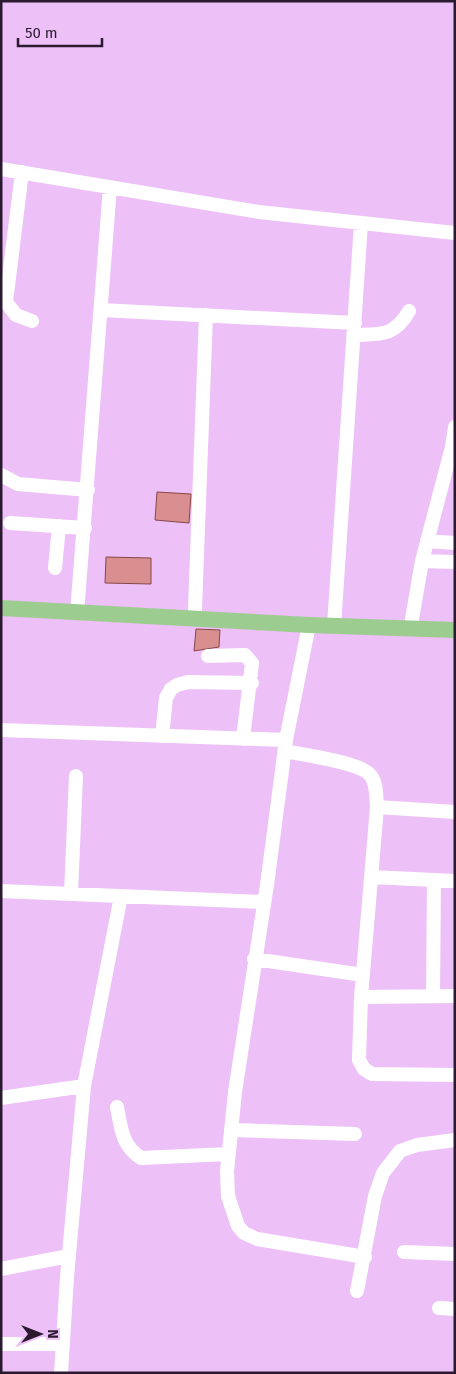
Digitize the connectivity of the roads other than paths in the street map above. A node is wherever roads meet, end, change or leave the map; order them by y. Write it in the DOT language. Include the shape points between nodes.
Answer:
graph roads {
  1 [pos="1,169"];
  2 [pos="22,172"];
  3 [pos="110,187"];
  4 [pos="361,223"];
  5 [pos="455,234"];
  6 [pos="101,310"];
  7 [pos="408,311"];
  8 [pos="206,315"];
  9 [pos="32,321"];
  10 [pos="354,329"];
  11 [pos="455,426"];
  12 [pos="1,475"];
  13 [pos="88,490"];
  14 [pos="10,522"];
  15 [pos="59,526"];
  16 [pos="86,528"];
  17 [pos="427,541"];
  18 [pos="455,542"];
  19 [pos="422,561"];
  20 [pos="455,562"];
  21 [pos="55,568"];
  22 [pos="1,599"];
  23 [pos="1,608"];
  24 [pos="78,609"];
  25 [pos="195,609"];
  26 [pos="412,619"];
  27 [pos="334,621"];
  28 [pos="455,622"];
  29 [pos="309,625"];
  30 [pos="455,630"];
  31 [pos="208,656"];
  32 [pos="252,683"];
  33 [pos="1,730"];
  34 [pos="162,736"];
  35 [pos="243,739"];
  36 [pos="285,746"];
  37 [pos="76,776"];
  38 [pos="377,807"];
  39 [pos="455,812"];
  40 [pos="371,877"];
  41 [pos="434,880"];
  42 [pos="455,881"];
  43 [pos="1,892"];
  44 [pos="70,894"];
  45 [pos="121,896"];
  46 [pos="264,902"];
  47 [pos="254,960"];
  48 [pos="363,975"];
  49 [pos="434,996"];
  50 [pos="455,996"];
  51 [pos="361,997"];
  52 [pos="455,1075"];
  53 [pos="84,1086"];
  54 [pos="1,1098"];
  55 [pos="117,1107"];
  56 [pos="232,1130"];
  57 [pos="356,1134"];
  58 [pos="455,1140"];
  59 [pos="229,1154"];
  60 [pos="404,1252"];
  61 [pos="455,1254"];
  62 [pos="69,1256"];
  63 [pos="365,1257"];
  64 [pos="1,1269"];
  65 [pos="357,1291"];
  66 [pos="439,1308"];
  67 [pos="455,1309"];
  68 [pos="1,1344"];
  69 [pos="62,1344"];
  70 [pos="62,1373"];
  1 -- 2 [label="street"];
  2 -- 3 [label="street"];
  2 -- 9 [label="street" via="6,302 16,315"];
  3 -- 4 [label="street" via="259,212"];
  3 -- 6 [label="street"];
  4 -- 5 [label="street"];
  4 -- 10 [label="street"];
  6 -- 8 [label="street"];
  6 -- 13 [label="street"];
  7 -- 10 [label="street" via="395,329 385,334"];
  8 -- 10 [label="street"];
  8 -- 25 [label="street"];
  10 -- 27 [label="street"];
  11 -- 17 [label="street"];
  12 -- 13 [label="street" via="18,484"];
  13 -- 16 [label="street"];
  14 -- 15 [label="street"];
  15 -- 16 [label="street"];
  15 -- 21 [label="street"];
  16 -- 24 [label="street"];
  17 -- 18 [label="street"];
  17 -- 19 [label="street"];
  19 -- 20 [label="street"];
  19 -- 26 [label="street"];
  22 -- 24 [label="main road"];
  23 -- 24 [label="main road"];
  24 -- 25 [label="main road"];
  24 -- 29 [label="main road"];
  25 -- 27 [label="main road"];
  26 -- 27 [label="main road"];
  26 -- 28 [label="main road"];
  27 -- 29 [label="main road"];
  27 -- 30 [label="main road"];
  29 -- 36 [label="street"];
  31 -- 32 [label="street" via="245,655 250,658"];
  32 -- 34 [label="street" via="188,682 177,685 166,698"];
  32 -- 35 [label="street"];
  33 -- 34 [label="street"];
  34 -- 35 [label="street"];
  35 -- 36 [label="street"];
  36 -- 38 [label="street" via="367,771 372,777"];
  36 -- 46 [label="street"];
  37 -- 44 [label="street"];
  38 -- 39 [label="street"];
  38 -- 40 [label="street"];
  40 -- 41 [label="street"];
  40 -- 48 [label="street"];
  41 -- 42 [label="street"];
  41 -- 49 [label="street"];
  43 -- 44 [label="street"];
  44 -- 45 [label="street"];
  45 -- 46 [label="street"];
  45 -- 53 [label="street"];
  46 -- 47 [label="street"];
  47 -- 48 [label="street"];
  47 -- 56 [label="street"];
  48 -- 51 [label="street"];
  49 -- 50 [label="street"];
  49 -- 51 [label="street"];
  51 -- 52 [label="street" via="359,1060 364,1070 372,1074"];
  53 -- 54 [label="street"];
  53 -- 62 [label="street"];
  55 -- 59 [label="street" via="124,1139 131,1152 141,1158"];
  56 -- 57 [label="street"];
  56 -- 59 [label="street"];
  58 -- 63 [label="street" via="417,1145 400,1151 392,1160 383,1173 375,1196"];
  59 -- 63 [label="street" via="228,1196 238,1226 244,1233 257,1239"];
  60 -- 61 [label="street"];
  62 -- 64 [label="street"];
  62 -- 69 [label="street"];
  63 -- 65 [label="street"];
  66 -- 67 [label="street"];
  68 -- 69 [label="street"];
  69 -- 70 [label="street"];
}
